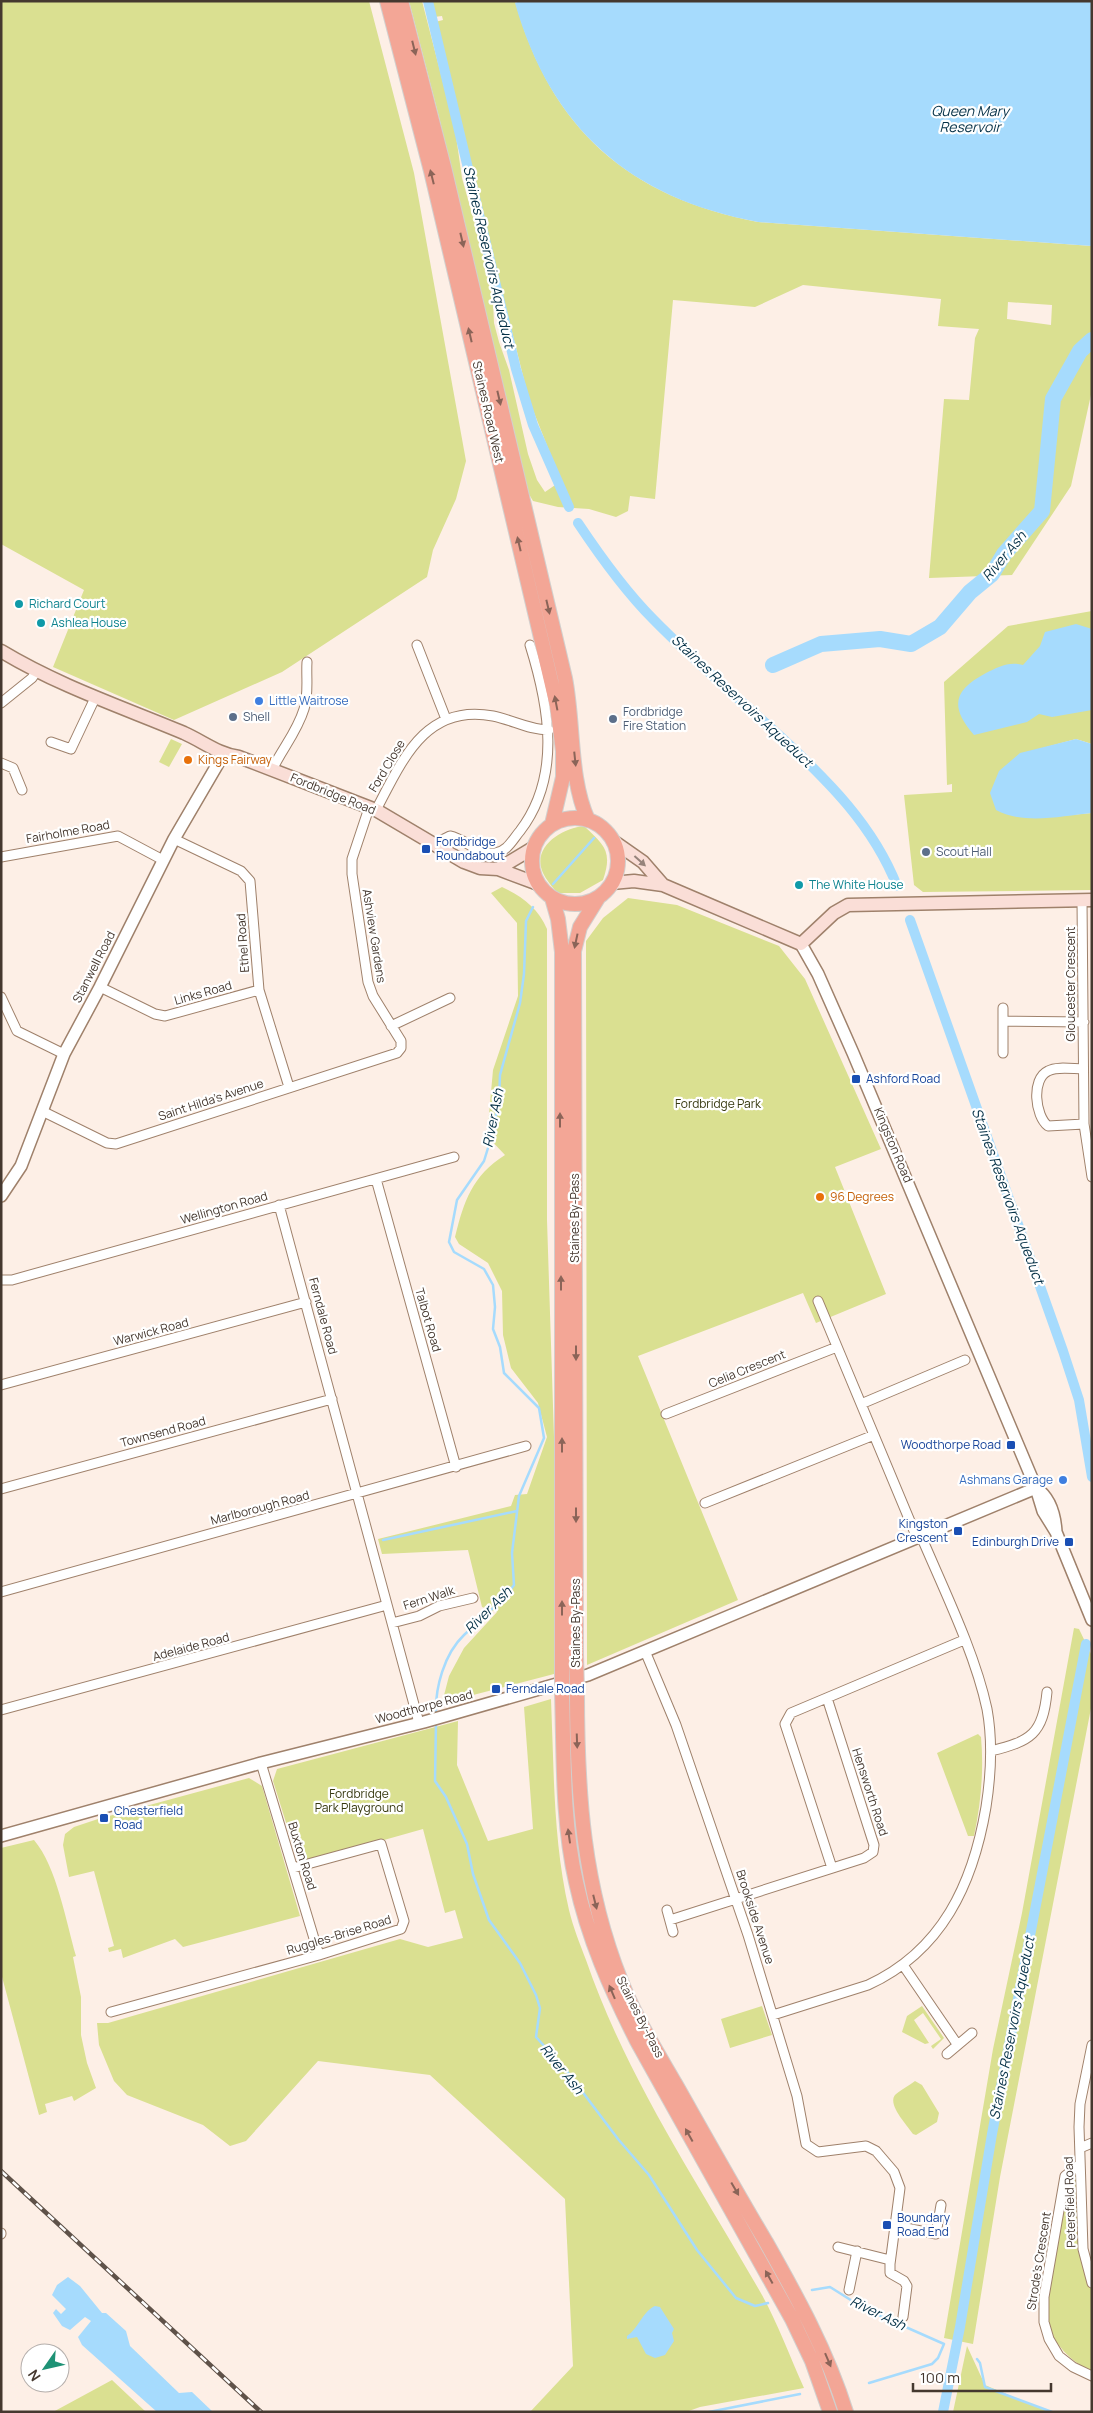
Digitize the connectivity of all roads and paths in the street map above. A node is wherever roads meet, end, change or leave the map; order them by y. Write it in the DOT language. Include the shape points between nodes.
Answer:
graph roads {
  1 [pos="387,1"];
  2 [pos="402,1"];
  3 [pos="417,645"];
  4 [pos="530,645"];
  5 [pos="1,651"];
  6 [pos="304,668"];
  7 [pos="36,672"];
  8 [pos="95,698"];
  9 [pos="1,703"];
  10 [pos="446,719"];
  11 [pos="549,730"];
  12 [pos="51,742"];
  13 [pos="223,755"];
  14 [pos="1,763"];
  15 [pos="272,770"];
  16 [pos="22,790"];
  17 [pos="372,809"];
  18 [pos="588,820"];
  19 [pos="552,824"];
  20 [pos="174,839"];
  21 [pos="613,841"];
  22 [pos="439,847"];
  23 [pos="533,848"];
  24 [pos="1,857"];
  25 [pos="163,860"];
  26 [pos="498,869"];
  27 [pos="538,884"];
  28 [pos="612,884"];
  29 [pos="663,885"];
  30 [pos="552,898"];
  31 [pos="598,898"];
  32 [pos="1087,900"];
  33 [pos="801,944"];
  34 [pos="100,988"];
  35 [pos="259,990"];
  36 [pos="1,997"];
  37 [pos="450,998"];
  38 [pos="1002,1008"];
  39 [pos="1003,1021"];
  40 [pos="1084,1022"];
  41 [pos="391,1026"];
  42 [pos="1003,1053"];
  43 [pos="64,1054"];
  44 [pos="390,1056"];
  45 [pos="1083,1069"];
  46 [pos="289,1088"];
  47 [pos="1088,1096"];
  48 [pos="42,1111"];
  49 [pos="1084,1124"];
  50 [pos="454,1157"];
  51 [pos="1092,1177"];
  52 [pos="376,1179"];
  53 [pos="3,1190"];
  54 [pos="279,1206"];
  55 [pos="1,1280"];
  56 [pos="818,1301"];
  57 [pos="306,1302"];
  58 [pos="837,1347"];
  59 [pos="965,1360"];
  60 [pos="1,1385"];
  61 [pos="332,1399"];
  62 [pos="861,1404"];
  63 [pos="666,1414"];
  64 [pos="874,1435"];
  65 [pos="526,1446"];
  66 [pos="456,1467"];
  67 [pos="1036,1488"];
  68 [pos="1,1489"];
  69 [pos="358,1494"];
  70 [pos="705,1503"];
  71 [pos="919,1537"];
  72 [pos="1,1592"];
  73 [pos="473,1598"];
  74 [pos="387,1605"];
  75 [pos="1092,1620"];
  76 [pos="392,1623"];
  77 [pos="964,1640"];
  78 [pos="644,1651"];
  79 [pos="569,1655"];
  80 [pos="1047,1692"];
  81 [pos="827,1698"];
  82 [pos="1,1710"];
  83 [pos="430,1720"];
  84 [pos="991,1750"];
  85 [pos="261,1763"];
  86 [pos="1,1836"];
  87 [pos="293,1868"];
  88 [pos="832,1868"];
  89 [pos="737,1899"];
  90 [pos="667,1910"];
  91 [pos="670,1920"];
  92 [pos="674,1932"];
  93 [pos="319,1955"];
  94 [pos="903,1965"];
  95 [pos="111,2012"];
  96 [pos="774,2015"];
  97 [pos="972,2033"];
  98 [pos="957,2044"];
  99 [pos="1092,2045"];
  100 [pos="947,2054"];
  101 [pos="1092,2144"];
  102 [pos="1080,2148"];
  103 [pos="1080,2164"];
  104 [pos="941,2205"];
  105 [pos="896,2226"];
  106 [pos="838,2247"];
  107 [pos="857,2251"];
  108 [pos="890,2260"];
  109 [pos="1092,2283"];
  110 [pos="849,2290"];
  111 [pos="903,2317"];
  112 [pos="1092,2376"];
  113 [pos="830,2412"];
  114 [pos="846,2412"];
  19 -- 1 [label="highway, Staines Road West, one-way" via="563,777 557,706 433,180"];
  2 -- 18 [label="highway, Staines Road West, one-way" via="566,682 579,799"];
  3 -- 10 [label="street"];
  4 -- 11 [label="street"];
  5 -- 7 [label="main road, Fordbridge Road"];
  6 -- 15 [label="street" via="305,707 292,739"];
  7 -- 8 [label="main road, Fordbridge Road"];
  7 -- 9 [label="street"];
  8 -- 12 [label="street" via="75,751"];
  8 -- 13 [label="main road, Fordbridge Road" via="187,735"];
  10 -- 11 [label="street, Ford Close" via="468,715 493,716 534,730"];
  10 -- 17 [label="street, Ford Close" via="421,735"];
  11 -- 22 [label="street" via="546,772 532,813 506,848 497,853 486,853 450,836"];
  13 -- 15 [label="main road, Fordbridge Road" via="240,757"];
  13 -- 20 [label="street, Stanwell Road"];
  14 -- 16 [label="street" via="13,768"];
  15 -- 17 [label="main road, Fordbridge Road"];
  17 -- 22 [label="main road, Fordbridge Road"];
  17 -- 41 [label="street, Ashview Gardens" via="352,859 352,874 368,982"];
  18 -- 19 [label="highway" via="571,818"];
  18 -- 21 [label="highway" via="604,830"];
  19 -- 23 [label="highway"];
  20 -- 25 [label="street, Stanwell Road"];
  20 -- 35 [label="street, Ethel Road" via="241,871 250,881"];
  21 -- 28 [label="highway" via="618,859"];
  21 -- 29 [label="main road, one-way" via="643,862"];
  22 -- 26 [label="main road, Fordbridge Road" via="480,868"];
  23 -- 26 [label="main road"];
  23 -- 27 [label="highway" via="532,870"];
  24 -- 25 [label="street, Fairholme Road" via="118,836"];
  25 -- 34 [label="street, Stanwell Road"];
  26 -- 27 [label="main road, Fordbridge Road"];
  27 -- 30 [label="highway"];
  28 -- 29 [label="main road" via="634,881"];
  28 -- 31 [label="highway"];
  29 -- 33 [label="main road"];
  30 -- 31 [label="highway" via="574,904"];
  79 -- 30 [label="highway, Staines By-Pass, one-way" via="562,952"];
  31 -- 79 [label="highway, Staines By-Pass, one-way" via="580,927 574,951"];
  32 -- 33 [label="main road" via="848,905 834,912"];
  32 -- 40 [label="street, Gloucester Crescent"];
  33 -- 67 [label="street, Kingston Road" via="853,1052"];
  34 -- 35 [label="street, Links Road" via="165,1016"];
  34 -- 43 [label="street, Stanwell Road"];
  35 -- 46 [label="street, Ethel Road"];
  36 -- 43 [label="street" via="17,1031"];
  37 -- 41 [label="street"];
  38 -- 39 [label="street"];
  39 -- 40 [label="street"];
  39 -- 42 [label="street"];
  40 -- 45 [label="street, Gloucester Crescent"];
  41 -- 44 [label="street, Ashview Gardens" via="401,1041 401,1048"];
  43 -- 48 [label="street, Stanwell Road"];
  44 -- 46 [label="street, Saint Hilda's Avenue"];
  45 -- 47 [label="street, Gloucester Crescent"];
  45 -- 49 [label="street" via="1052,1070 1041,1076 1038,1082 1039,1114 1048,1126"];
  46 -- 48 [label="street, Saint Hilda's Avenue" via="116,1144 107,1143"];
  47 -- 49 [label="street, Gloucester Crescent"];
  48 -- 53 [label="street, Stanwell Road" via="21,1166"];
  49 -- 51 [label="street, Gloucester Crescent"];
  50 -- 52 [label="street, Wellington Road"];
  52 -- 54 [label="street, Wellington Road"];
  52 -- 66 [label="street, Talbot Road"];
  54 -- 55 [label="street, Wellington Road" via="12,1280"];
  54 -- 57 [label="street, Ferndale Road"];
  56 -- 58 [label="street"];
  57 -- 60 [label="street, Warwick Road"];
  57 -- 61 [label="street, Ferndale Road"];
  58 -- 62 [label="street"];
  58 -- 63 [label="street, Celia Crescent"];
  59 -- 62 [label="street"];
  61 -- 68 [label="street, Townsend Road"];
  61 -- 69 [label="street, Ferndale Road"];
  62 -- 64 [label="street"];
  64 -- 70 [label="street"];
  64 -- 71 [label="street"];
  65 -- 66 [label="street, Marlborough Road"];
  66 -- 69 [label="street, Marlborough Road"];
  67 -- 71 [label="street, Woodthorpe Road"];
  67 -- 75 [label="street, Kingston Road" via="1043,1511 1056,1532"];
  69 -- 72 [label="street, Marlborough Road"];
  69 -- 74 [label="street, Ferndale Road"];
  71 -- 77 [label="street"];
  71 -- 78 [label="street, Woodthorpe Road"];
  73 -- 76 [label="street, Fern Walk"];
  74 -- 76 [label="street, Ferndale Road"];
  74 -- 82 [label="street, Adelaide Road"];
  76 -- 83 [label="street, Ferndale Road"];
  77 -- 81 [label="street"];
  77 -- 84 [label="street" via="984,1698"];
  78 -- 83 [label="street, Woodthorpe Road" via="588,1675"];
  78 -- 89 [label="street, Brookside Avenue" via="676,1725"];
  113 -- 79 [label="highway, Staines By-Pass, one-way, bridge" via="812,2361 792,2320 637,2041 599,1959 575,1881 568,1829 562,1693"];
  79 -- 114 [label="highway, Staines By-Pass, one-way, bridge" via="577,1692 578,1789 586,1862 599,1918 622,1983 649,2037 807,2316 833,2372"];
  80 -- 84 [label="street" via="1045,1715 1032,1735"];
  81 -- 88 [label="street" via="791,1713 786,1724"];
  81 -- 88 [label="street, Hensworth Road" via="874,1845 869,1856"];
  83 -- 85 [label="street, Woodthorpe Road"];
  84 -- 94 [label="street" via="985,1811 972,1867 944,1923"];
  85 -- 86 [label="street, Woodthorpe Road"];
  85 -- 87 [label="street, Buxton Road"];
  87 -- 93 [label="street, Buxton Road"];
  87 -- 93 [label="street, Ruggles-Brise Road" via="381,1844 404,1921 401,1929"];
  88 -- 89 [label="street, Hensworth Road"];
  89 -- 91 [label="street, Hensworth Road"];
  89 -- 96 [label="street, Brookside Avenue"];
  90 -- 91 [label="street"];
  91 -- 92 [label="street"];
  93 -- 95 [label="street, Ruggles-Brise Road"];
  94 -- 96 [label="street" via="868,1985"];
  94 -- 98 [label="street"];
  96 -- 105 [label="street, Brookside Avenue" via="806,2144 818,2152 866,2146 876,2151 894,2172 900,2188"];
  97 -- 98 [label="street"];
  98 -- 100 [label="street"];
  99 -- 102 [label="street, Petersfield Road" via="1080,2104"];
  101 -- 102 [label="street"];
  102 -- 103 [label="street, Petersfield Road"];
  103 -- 109 [label="street, Petersfield Road" via="1083,2249"];
  103 -- 112 [label="street, Strode's Crescent" via="1065,2176 1044,2297 1044,2322 1059,2356"];
  104 -- 105 [label="street" via="936,2234"];
  105 -- 108 [label="street"];
  106 -- 107 [label="street"];
  107 -- 108 [label="street"];
  107 -- 110 [label="street"];
  108 -- 111 [label="street" via="890,2273 907,2286"];
}
